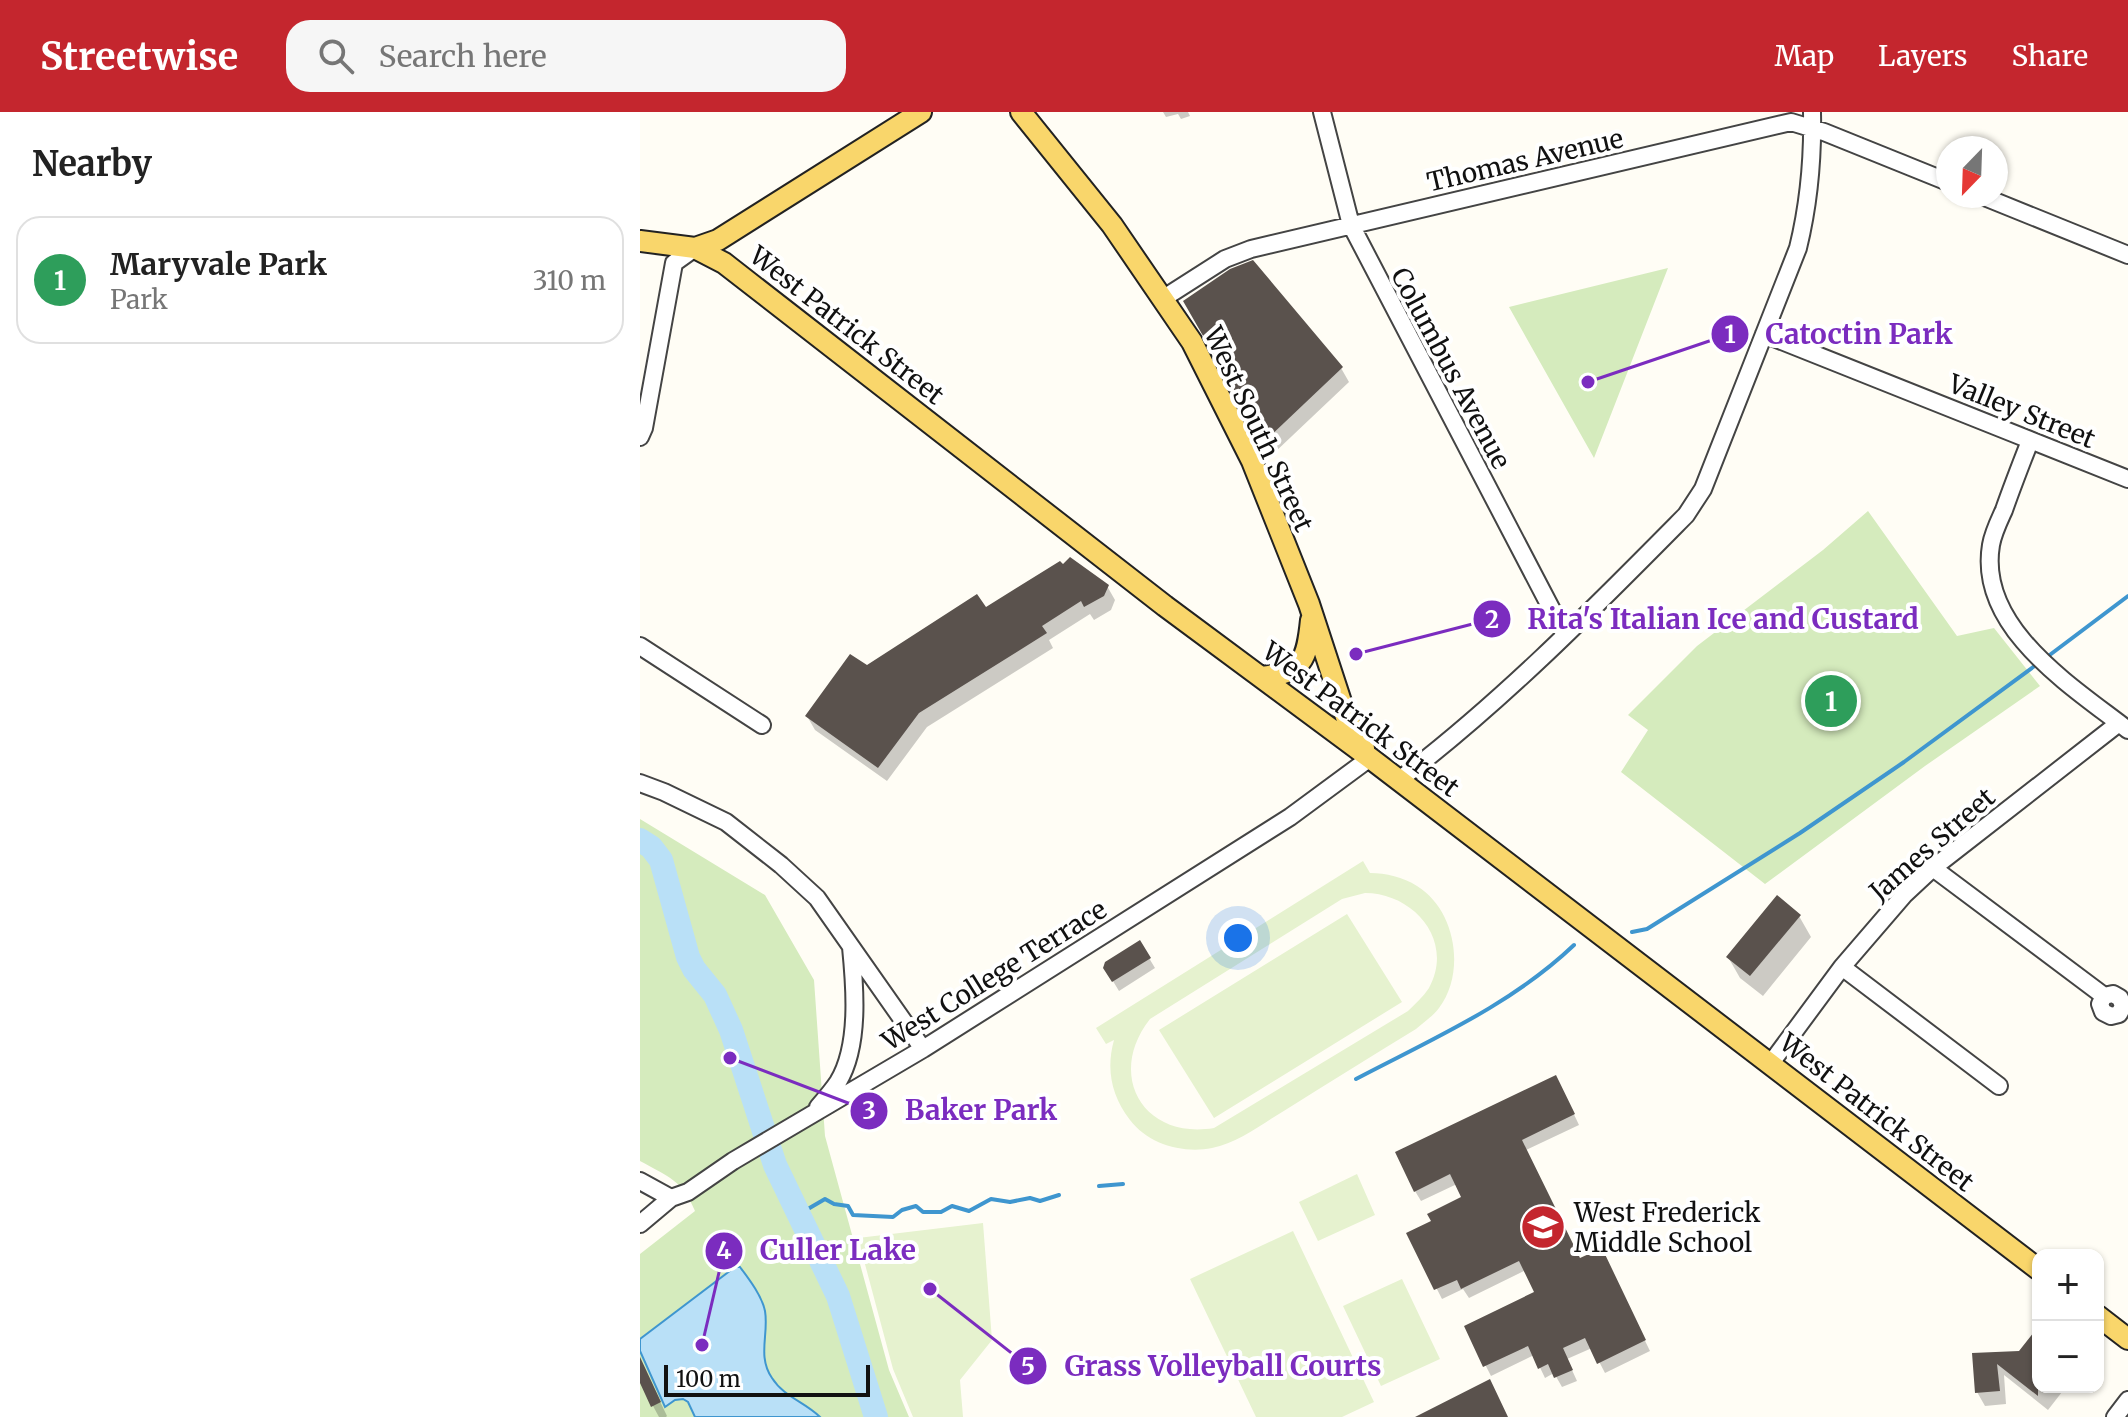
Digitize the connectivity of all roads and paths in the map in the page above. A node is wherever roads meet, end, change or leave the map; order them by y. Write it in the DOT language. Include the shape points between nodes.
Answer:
graph roads {
  1 [pos="921,112"];
  2 [pos="1021,112"];
  3 [pos="1322,112"];
  4 [pos="1812,120"];
  5 [pos="1936,177"];
  6 [pos="2008,207"];
  7 [pos="1351,225"];
  8 [pos="640,241"];
  9 [pos="695,248"];
  10 [pos="2128,255"];
  11 [pos="1164,298"];
  12 [pos="1764,334"];
  13 [pos="640,437"];
  14 [pos="2030,441"];
  15 [pos="2128,479"];
  16 [pos="1312,613"];
  17 [pos="1565,635"];
  18 [pos="640,646"];
  19 [pos="1261,677"];
  20 [pos="762,725"];
  21 [pos="2123,727"];
  22 [pos="1370,758"];
  23 [pos="1399,780"];
  24 [pos="640,783"];
  25 [pos="1933,868"];
  26 [pos="851,946"];
  27 [pos="1842,967"];
  28 [pos="2104,996"];
  29 [pos="923,1049"];
  30 [pos="1771,1063"];
  31 [pos="1999,1086"];
  32 [pos="812,1115"];
  33 [pos="640,1181"];
  34 [pos="671,1198"];
  35 [pos="640,1224"];
  36 [pos="2032,1264"];
  37 [pos="2104,1321"];
  38 [pos="2128,1339"];
  39 [pos="2128,1400"];
  40 [pos="2115,1417"];
  1 -- 9 [label="main road" via="718,240"];
  2 -- 11 [label="main road, West South Street"];
  3 -- 7 [label="street, Columbus Avenue"];
  4 -- 5 [label="street, Thomas Avenue"];
  4 -- 7 [label="street, Thomas Avenue"];
  4 -- 12 [label="street" via="1803,229"];
  6 -- 10 [label="street"];
  7 -- 11 [label="street, Thomas Avenue" via="1238,254"];
  7 -- 17 [label="street, Columbus Avenue"];
  8 -- 9 [label="main road, West Patrick Street"];
  9 -- 13 [label="street" via="674,263"];
  9 -- 19 [label="main road, West Patrick Street" via="724,263"];
  11 -- 16 [label="main road, West South Street" via="1252,461"];
  12 -- 14 [label="street, Valley Street"];
  12 -- 17 [label="street" via="1696,502"];
  14 -- 15 [label="street, Valley Street"];
  14 -- 21 [label="street" via="1991,543 1994,586 2033,654"];
  16 -- 19 [label="main road" via="1302,661 1283,674"];
  16 -- 22 [label="main road, West South Street" via="1346,717"];
  17 -- 23 [label="street"];
  18 -- 20 [label="street"];
  19 -- 22 [label="main road, West Patrick Street"];
  21 -- 25 [label="street, James Street"];
  22 -- 23 [label="main road, West Patrick Street"];
  22 -- 29 [label="street, West College Terrace" via="1290,817"];
  23 -- 30 [label="main road, West Patrick Street"];
  24 -- 26 [label="street" via="726,822 817,898"];
  25 -- 27 [label="street, James Street"];
  25 -- 28 [label="street"];
  26 -- 29 [label="street"];
  26 -- 32 [label="street" via="851,1044 839,1080"];
  27 -- 30 [label="street, James Street"];
  27 -- 31 [label="street"];
  29 -- 32 [label="street, West College Terrace"];
  30 -- 36 [label="main road, West Patrick Street"];
  32 -- 34 [label="street, West College Terrace"];
  33 -- 34 [label="street"];
  34 -- 35 [label="street, West College Terrace"];
  37 -- 38 [label="main road"];
  39 -- 40 [label="street"];
}
